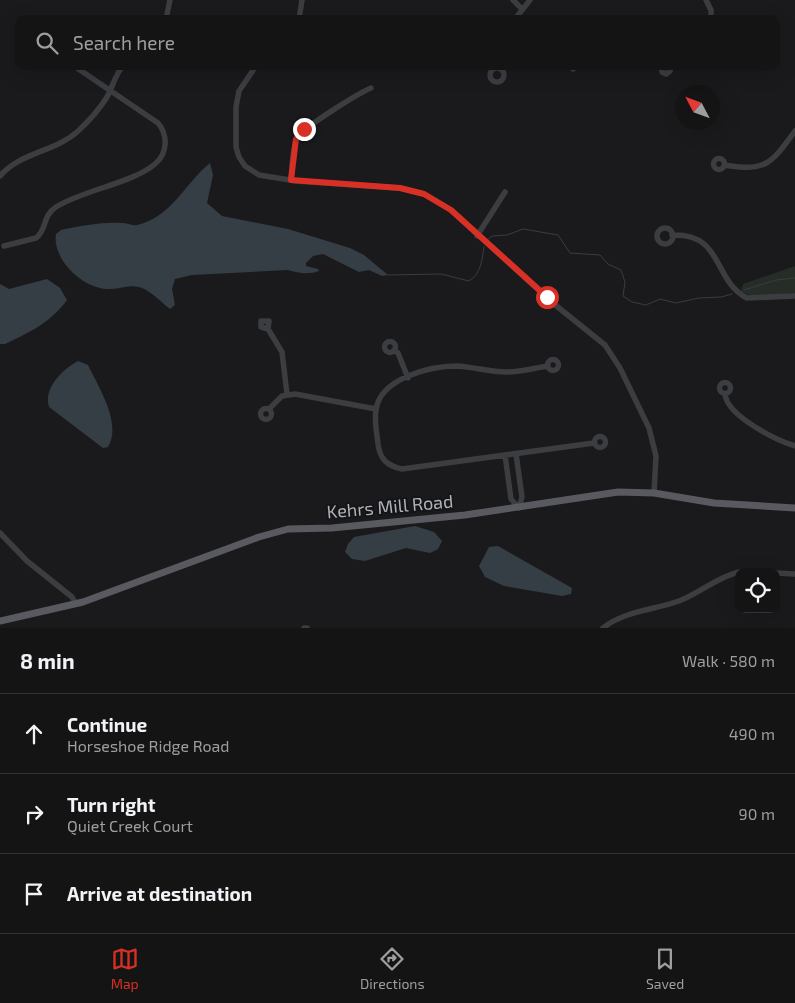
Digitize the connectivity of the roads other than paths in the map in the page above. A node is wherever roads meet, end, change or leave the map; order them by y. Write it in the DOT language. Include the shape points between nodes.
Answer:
graph roads {
  1 [pos="170,0"];
  2 [pos="302,0"];
  3 [pos="512,0"];
  4 [pos="530,0"];
  5 [pos="706,0"];
  6 [pos="522,9"];
  7 [pos="167,15"];
  8 [pos="300,15"];
  9 [pos="518,15"];
  10 [pos="711,15"];
  11 [pos="80,70"];
  12 [pos="120,70"];
  13 [pos="253,70"];
  14 [pos="662,70"];
  15 [pos="670,70"];
  16 [pos="371,88"];
  17 [pos="110,90"];
  18 [pos="795,131"];
  19 [pos="724,164"];
  20 [pos="1,173"];
  21 [pos="291,180"];
  22 [pos="505,192"];
  23 [pos="672,235"];
  24 [pos="477,236"];
  25 [pos="4,246"];
  26 [pos="795,296"];
  27 [pos="268,329"];
  28 [pos="394,350"];
  29 [pos="548,366"];
  30 [pos="408,378"];
  31 [pos="287,394"];
  32 [pos="725,394"];
  33 [pos="376,409"];
  34 [pos="269,410"];
  35 [pos="594,443"];
  36 [pos="795,446"];
  37 [pos="516,454"];
  38 [pos="505,455"];
  39 [pos="654,493"];
  40 [pos="519,508"];
  41 [pos="795,508"];
  42 [pos="0,533"];
  43 [pos="735,573"];
  44 [pos="780,573"];
  45 [pos="795,574"];
  46 [pos="76,604"];
  47 [pos="0,621"];
  48 [pos="603,628"];
  1 -- 7 [label="street"];
  2 -- 8 [label="street"];
  3 -- 6 [label="street"];
  4 -- 6 [label="street"];
  5 -- 10 [label="street"];
  6 -- 9 [label="street"];
  11 -- 17 [label="street"];
  12 -- 17 [label="street"];
  13 -- 21 [label="street" via="239,91 236,107 238,157 251,172"];
  14 -- 15 [label="street" via="666,74"];
  16 -- 21 [label="street" via="300,133"];
  17 -- 20 [label="street" via="75,133 46,150 16,161"];
  17 -- 25 [label="street" via="149,115 163,129 165,142 161,158 144,172 53,208 45,218 40,235"];
  18 -- 19 [label="street" via="763,166 747,169"];
  21 -- 24 [label="street" via="400,188 424,194 451,210"];
  22 -- 24 [label="street"];
  23 -- 26 [label="street" via="692,236 706,245 730,283 747,298"];
  24 -- 39 [label="street" via="605,345 649,428 656,456"];
  27 -- 31 [label="street" via="282,352"];
  28 -- 30 [label="street"];
  29 -- 30 [label="street" via="507,372 446,367"];
  30 -- 33 [label="street" via="387,388"];
  31 -- 33 [label="street"];
  31 -- 34 [label="street" via="277,399"];
  32 -- 36 [label="street" via="729,404 748,422"];
  33 -- 38 [label="street" via="379,451 382,459 393,468 409,469"];
  35 -- 37 [label="street"];
  37 -- 38 [label="street"];
  37 -- 40 [label="street" via="522,498"];
  38 -- 40 [label="street" via="511,499"];
  39 -- 40 [label="main road, Kehrs Mill Road" via="605,492"];
  39 -- 41 [label="main road, Kehrs Mill Road" via="710,502"];
  40 -- 46 [label="main road, Kehrs Mill Road" via="401,522 288,529"];
  42 -- 46 [label="street" via="27,561 72,596"];
  43 -- 48 [label="street" via="679,601 617,618"];
  44 -- 45 [label="street"];
  46 -- 47 [label="main road, Kehrs Mill Road"];
}
